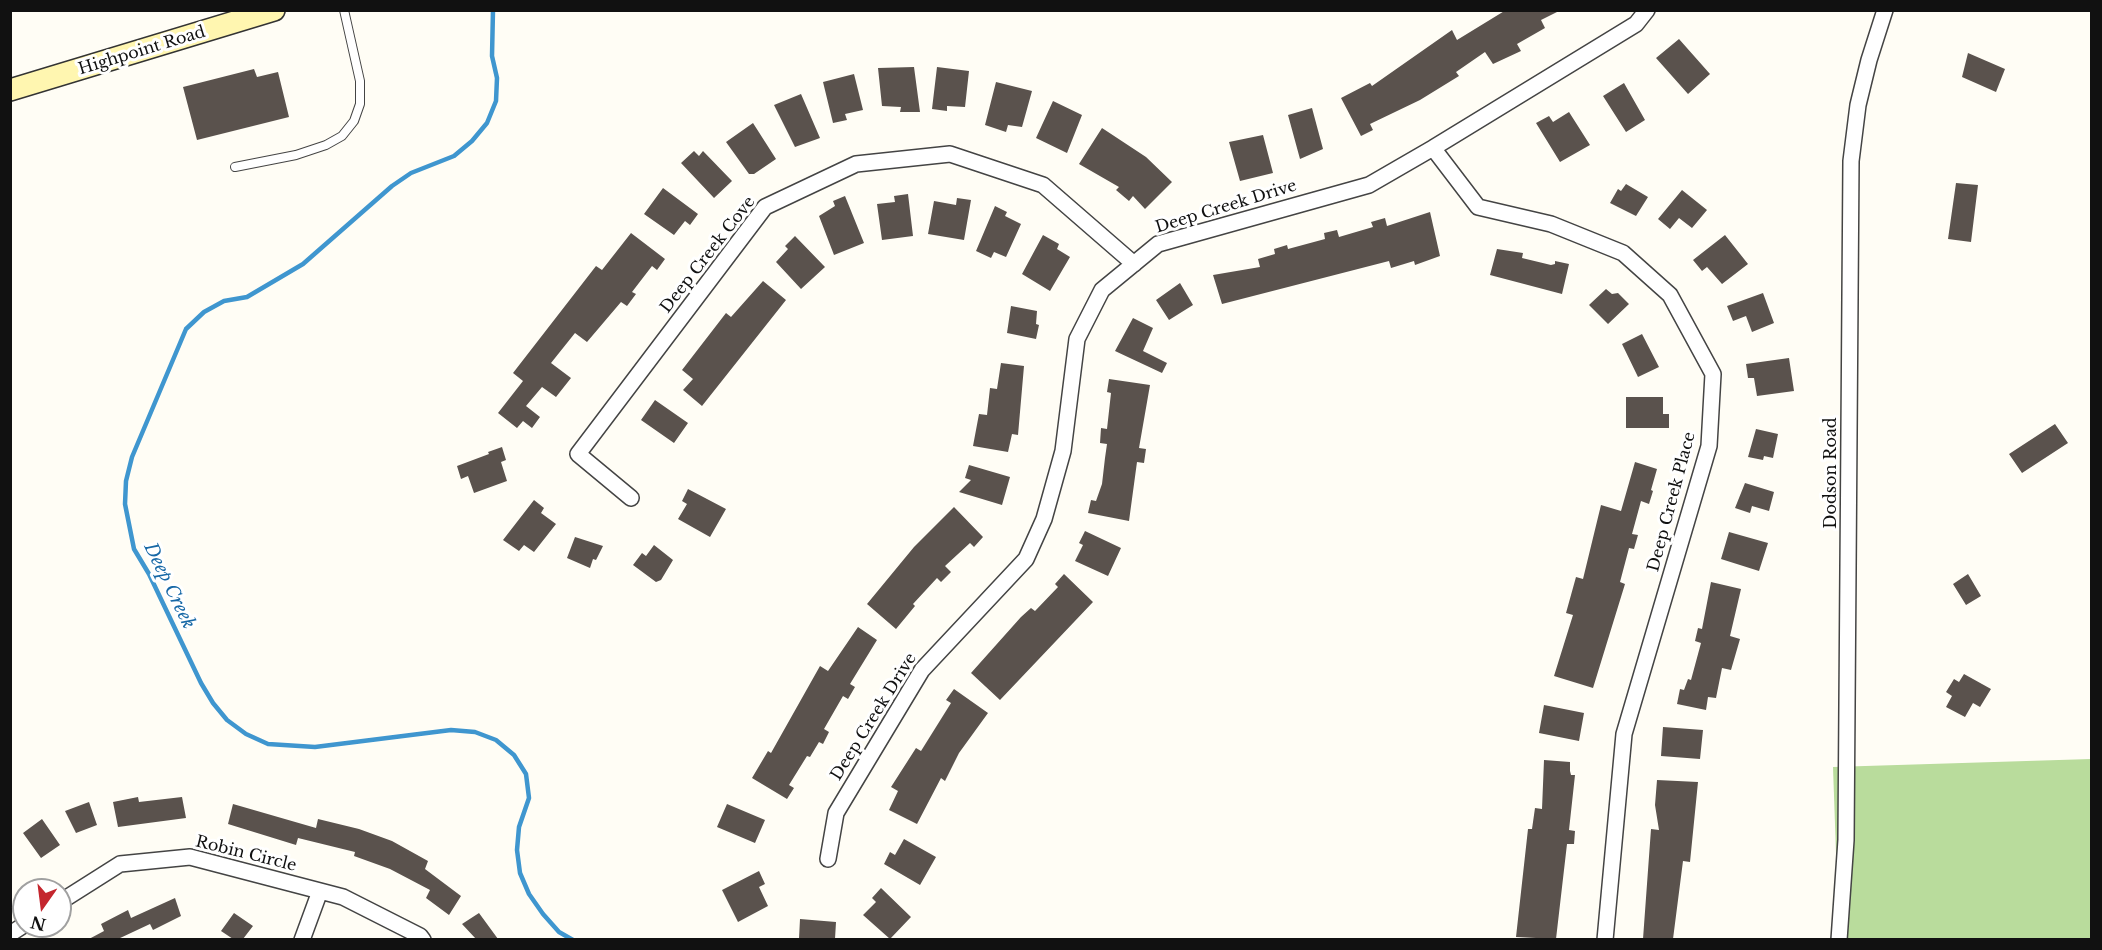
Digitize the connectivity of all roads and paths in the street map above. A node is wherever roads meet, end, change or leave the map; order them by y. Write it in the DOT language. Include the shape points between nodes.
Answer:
graph roads {
  1 [pos="274,10"];
  2 [pos="344,10"];
  3 [pos="1647,10"];
  4 [pos="1885,10"];
  5 [pos="10,90"];
  6 [pos="1433,148"];
  7 [pos="235,167"];
  8 [pos="1134,264"];
  9 [pos="631,498"];
  10 [pos="828,859"];
  11 [pos="320,891"];
  12 [pos="72,894"];
  13 [pos="302,939"];
  14 [pos="423,939"];
  15 [pos="1605,939"];
  16 [pos="1839,939"];
  1 -- 5 [label="street, Highpoint Road"];
  2 -- 7 [label="lane" via="360,81 360,104 354,121 326,145"];
  3 -- 6 [label="street, Deep Creek Drive" via="1636,24"];
  4 -- 16 [label="street, Dodson Road" via="1858,105 1851,161 1846,840"];
  6 -- 8 [label="street, Deep Creek Drive" via="1369,185 1158,244"];
  6 -- 15 [label="street, Deep Creek Place" via="1478,207 1551,224 1623,253 1670,295 1713,374 1709,446 1624,734"];
  8 -- 9 [label="street, Deep Creek Cove" via="1043,185 950,154 856,165 765,207 578,454"];
  8 -- 10 [label="street, Deep Creek Drive" via="1102,290 1077,339 1063,451 1044,519 1026,559 921,670 836,813"];
  11 -- 12 [label="street, Robin Circle" via="190,857 120,864"];
  11 -- 13 [label="street"];
  11 -- 14 [label="street, Robin Circle" via="343,897"];
}
